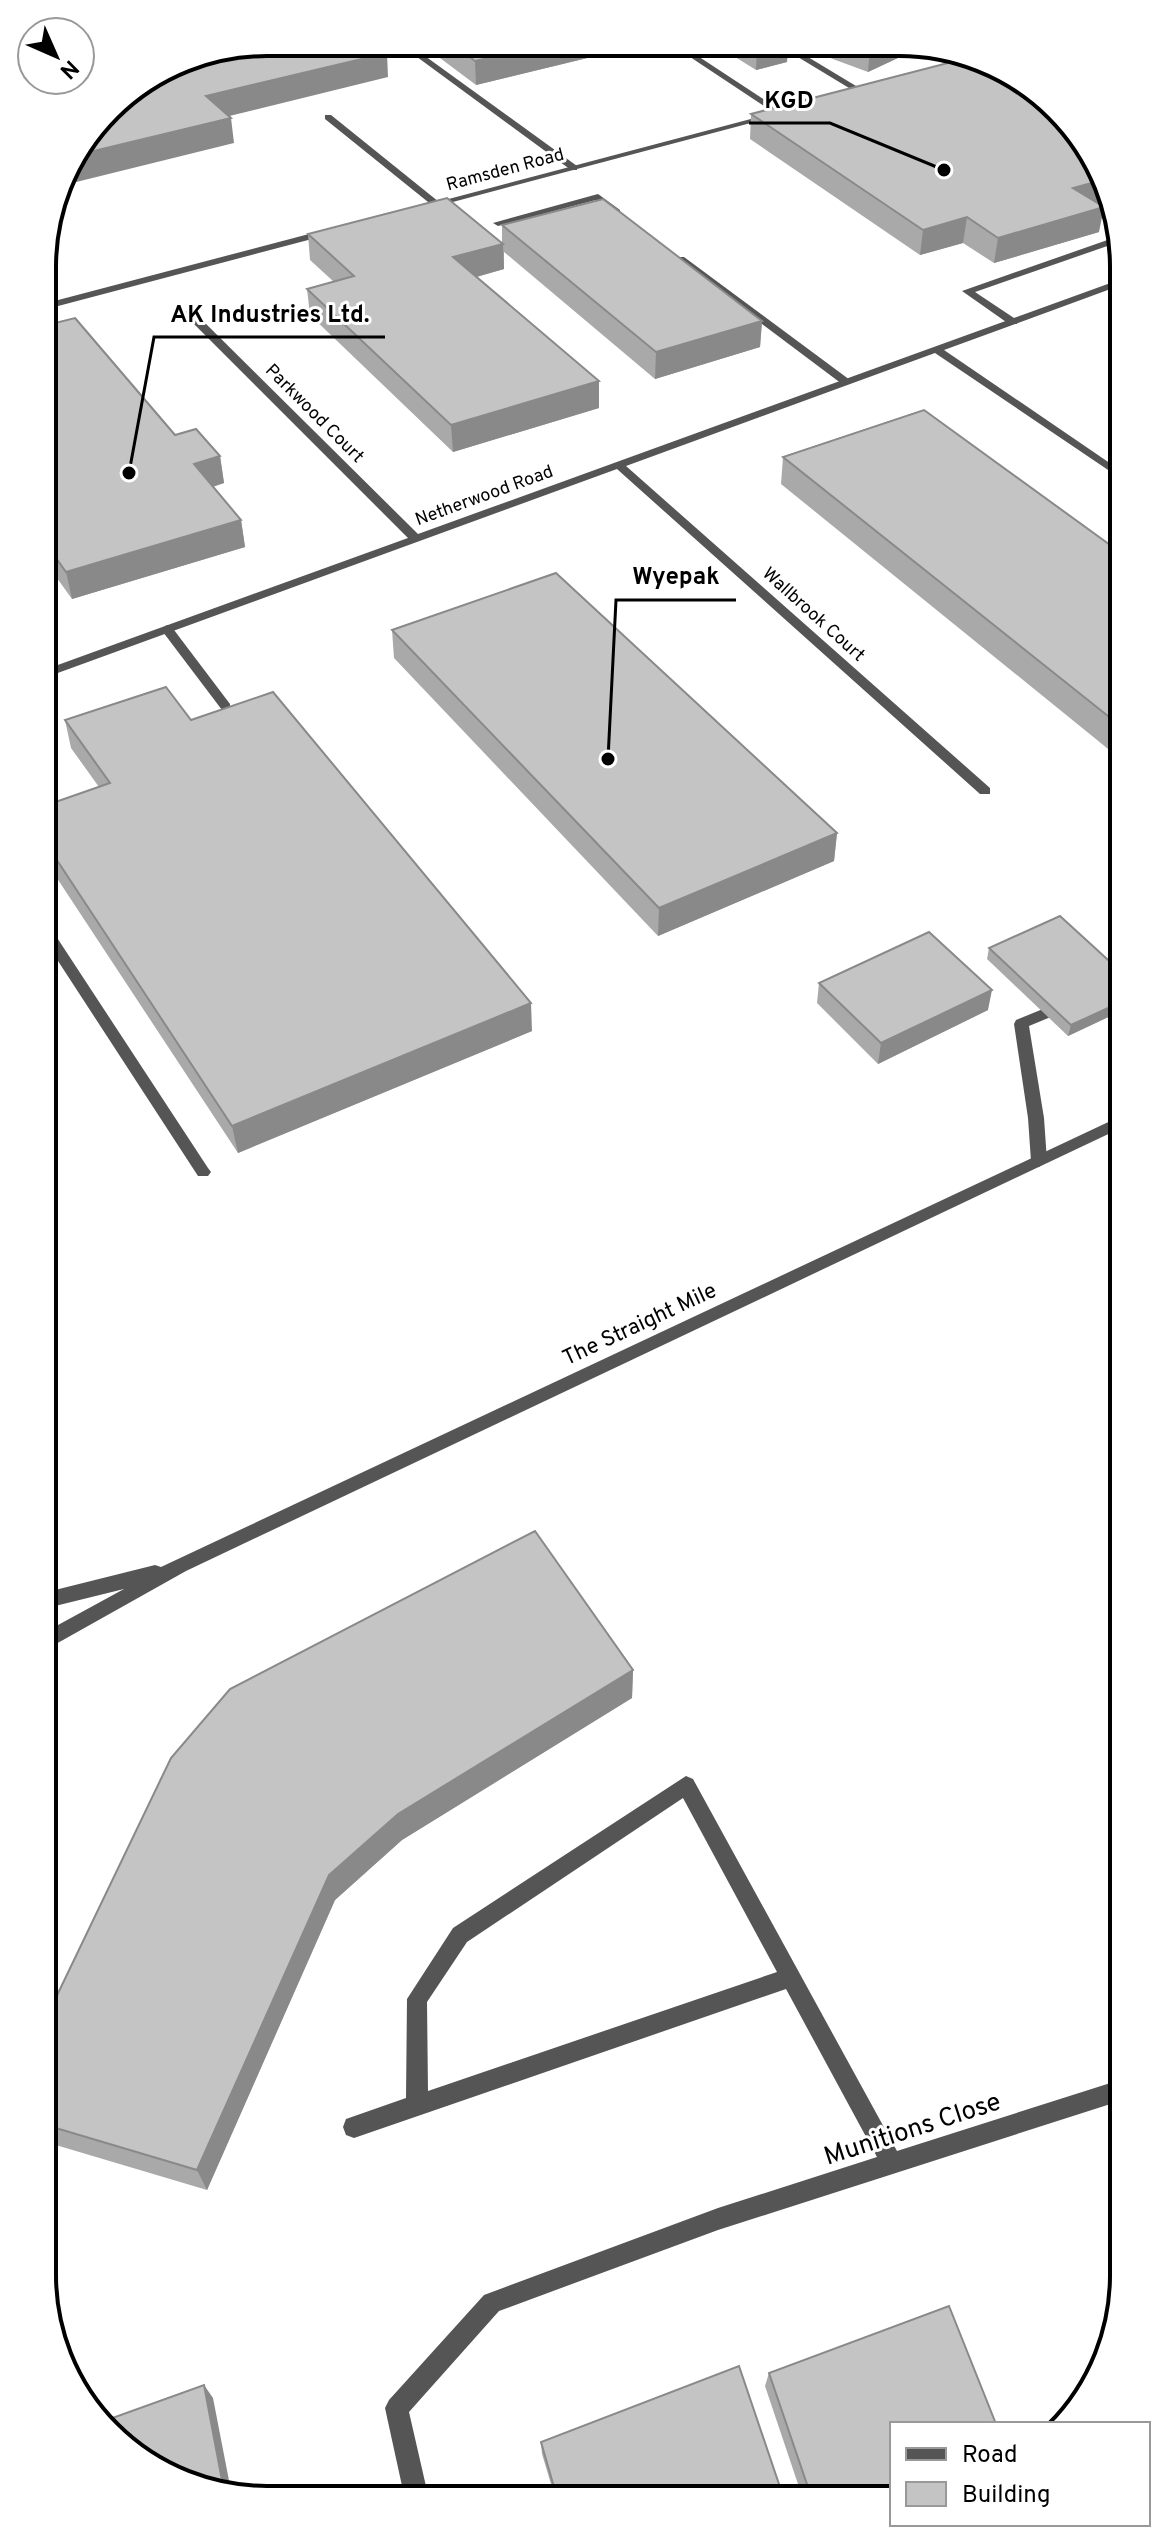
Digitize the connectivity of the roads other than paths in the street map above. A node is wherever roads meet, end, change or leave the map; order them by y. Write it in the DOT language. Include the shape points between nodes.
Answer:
graph roads {
  1 [pos="420,56"];
  2 [pos="693,56"];
  3 [pos="801,56"];
  4 [pos="876,89"];
  5 [pos="862,92"];
  6 [pos="849,96"];
  7 [pos="795,110"];
  8 [pos="782,114"];
  9 [pos="328,117"];
  10 [pos="574,168"];
  11 [pos="436,204"];
  12 [pos="421,208"];
  13 [pos="623,216"];
  14 [pos="498,223"];
  15 [pos="345,228"];
  16 [pos="1108,243"];
  17 [pos="672,253"];
  18 [pos="1110,286"];
  19 [pos="56,304"];
  20 [pos="189,313"];
  21 [pos="1013,322"];
  22 [pos="937,350"];
  23 [pos="846,382"];
  24 [pos="618,465"];
  25 [pos="1110,468"];
  26 [pos="416,539"];
  27 [pos="167,629"];
  28 [pos="56,670"];
  29 [pos="226,707"];
  30 [pos="985,791"];
  31 [pos="56,947"];
  32 [pos="1077,1000"];
  33 [pos="1110,1127"];
  34 [pos="1039,1161"];
  35 [pos="203,1172"];
  36 [pos="180,1566"];
  37 [pos="56,1598"];
  38 [pos="56,1636"];
  39 [pos="791,1977"];
  40 [pos="1110,2093"];
  41 [pos="417,2106"];
  42 [pos="354,2127"];
  43 [pos="893,2164"];
  44 [pos="414,2486"];
  1 -- 10 [label="street"];
  2 -- 8 [label="street"];
  3 -- 5 [label="street"];
  4 -- 5 [label="street"];
  5 -- 6 [label="street"];
  7 -- 8 [label="street, Ramsden Road"];
  8 -- 10 [label="street, Ramsden Road"];
  9 -- 11 [label="street"];
  10 -- 11 [label="street, Ramsden Road"];
  11 -- 12 [label="street, Ramsden Road"];
  13 -- 14 [label="street" via="598,197"];
  15 -- 19 [label="street"];
  16 -- 21 [label="street" via="967,291"];
  17 -- 23 [label="street"];
  18 -- 21 [label="street, Netherwood Road"];
  20 -- 26 [label="street, Parkwood Court"];
  21 -- 22 [label="street, Netherwood Road"];
  22 -- 23 [label="street, Netherwood Road"];
  22 -- 25 [label="street"];
  23 -- 24 [label="street, Netherwood Road"];
  24 -- 26 [label="street, Netherwood Road"];
  24 -- 30 [label="street, Wallbrook Court"];
  26 -- 27 [label="street, Netherwood Road"];
  27 -- 28 [label="street, Netherwood Road"];
  27 -- 29 [label="street"];
  31 -- 35 [label="street"];
  32 -- 34 [label="street" via="1021,1024"];
  33 -- 34 [label="street, The Straight Mile"];
  34 -- 36 [label="street, The Straight Mile"];
  36 -- 37 [label="street, The Straight Mile"];
  36 -- 38 [label="street, The Straight Mile"];
  39 -- 41 [label="street"];
  39 -- 41 [label="street" via="686,1785 460,1935 417,1999"];
  39 -- 43 [label="street"];
  40 -- 43 [label="street, Munitions Close"];
  41 -- 42 [label="street"];
  43 -- 44 [label="street, Munitions Close" via="718,2219 492,2303 397,2408"];
}
